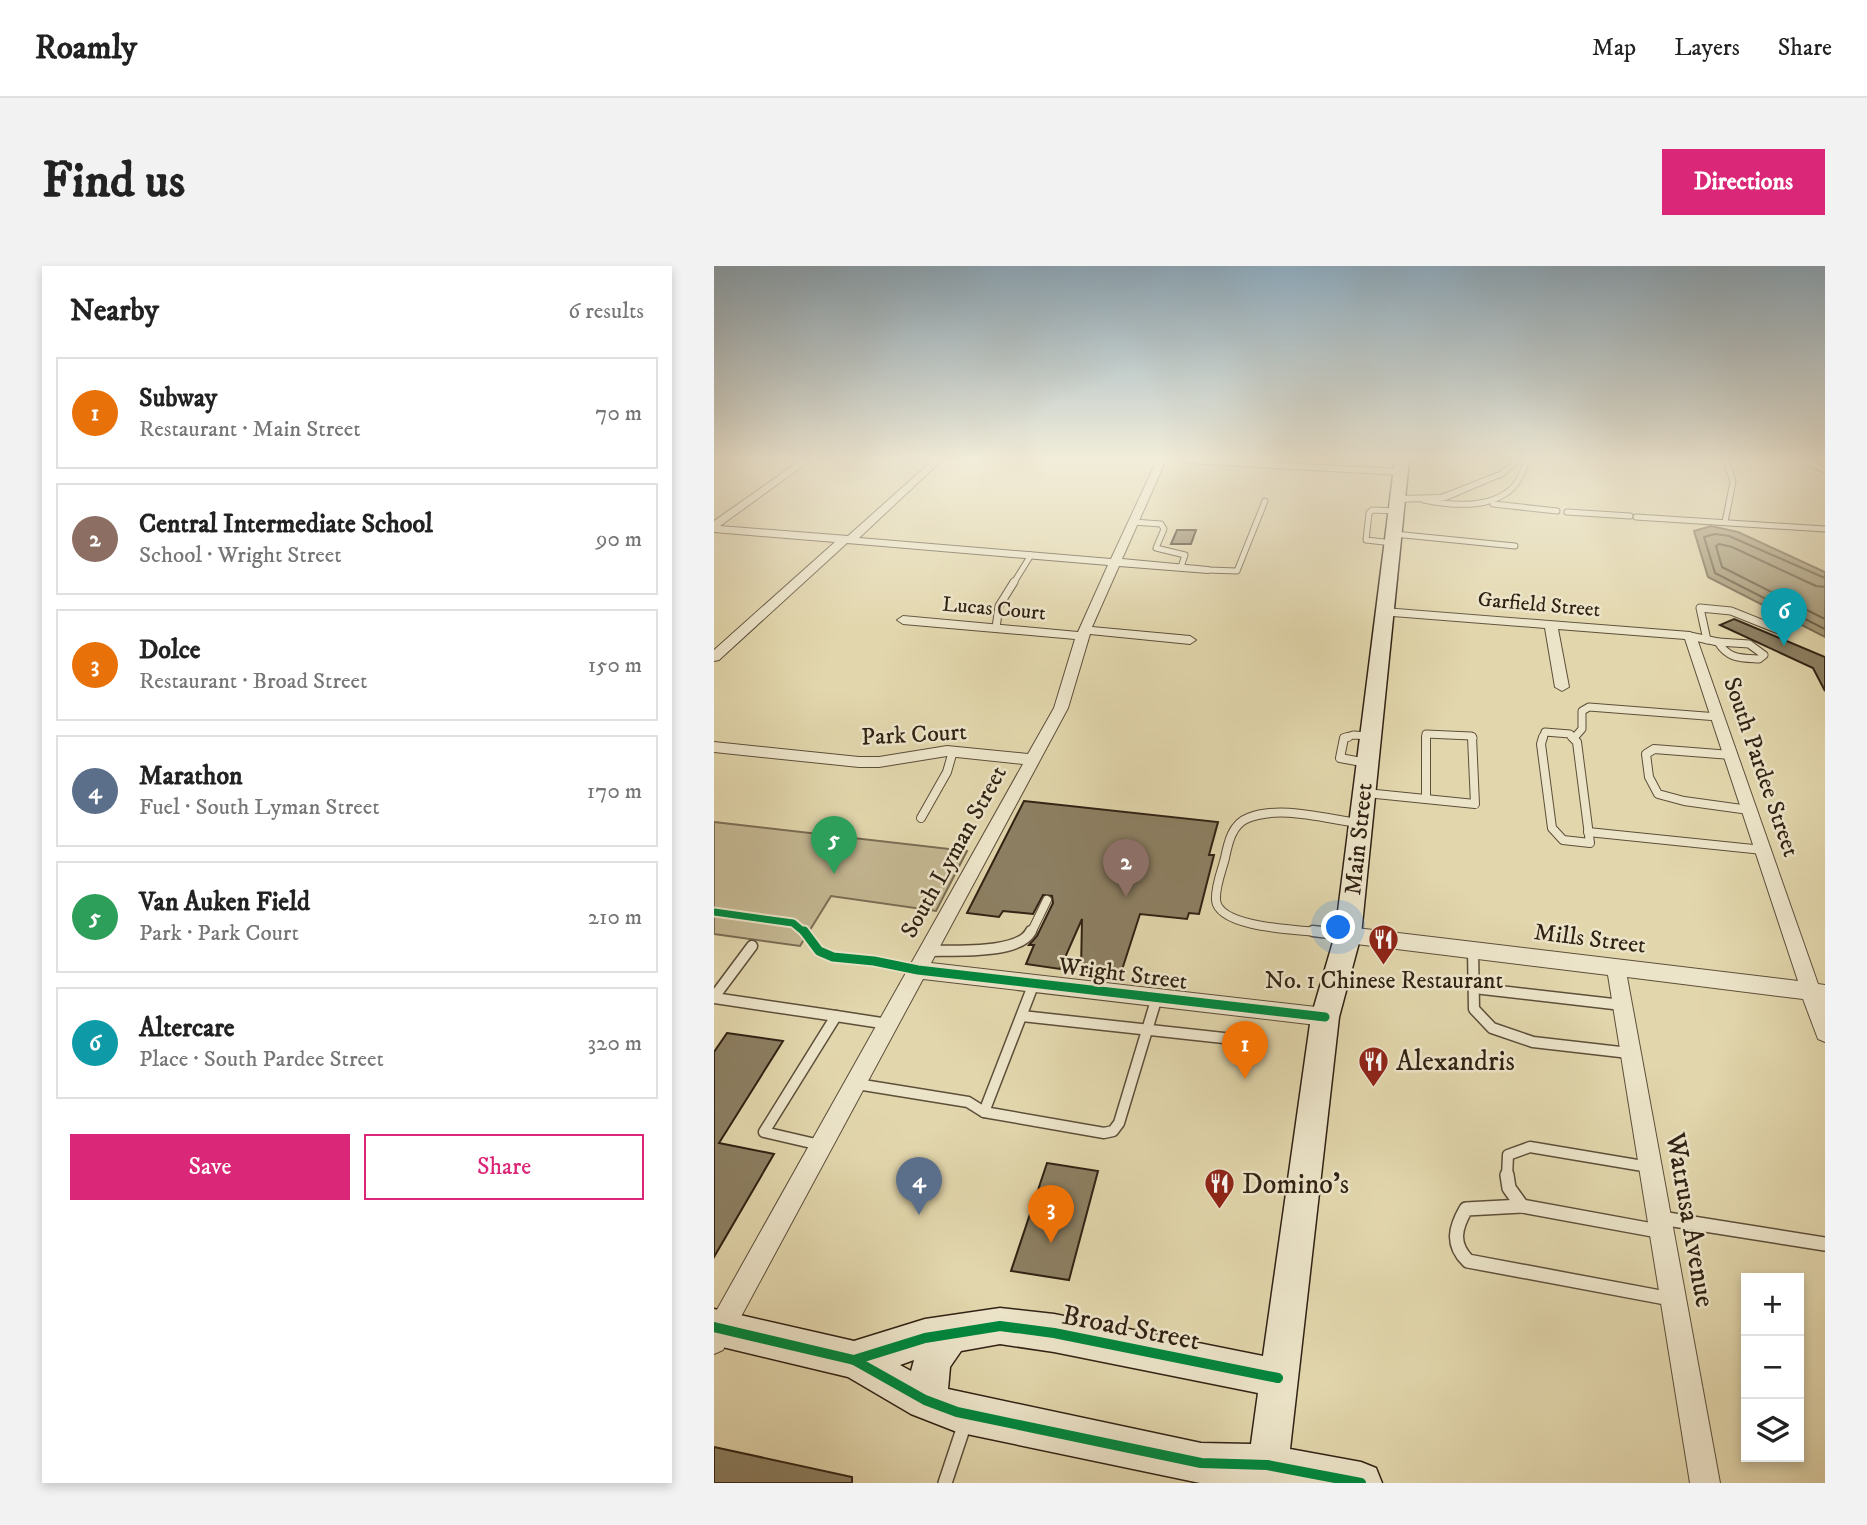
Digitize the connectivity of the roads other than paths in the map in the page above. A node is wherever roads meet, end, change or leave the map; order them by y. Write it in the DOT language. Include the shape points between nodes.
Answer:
graph roads {
  1 [pos="729,517"];
  2 [pos="872,517"];
  3 [pos="1135,517"];
  4 [pos="1259,517"];
  5 [pos="1368,517"];
  6 [pos="1397,517"];
  7 [pos="1630,517"];
  8 [pos="1726,517"];
  9 [pos="1133,522"];
  10 [pos="1725,522"];
  11 [pos="714,528"];
  12 [pos="1825,529"];
  13 [pos="1394,538"];
  14 [pos="847,539"];
  15 [pos="1515,546"];
  16 [pos="1031,555"];
  17 [pos="1115,562"];
  18 [pos="1181,567"];
  19 [pos="1208,570"];
  20 [pos="1384,612"];
  21 [pos="903,621"];
  22 [pos="1551,625"];
  23 [pos="996,628"];
  24 [pos="1083,633"];
  25 [pos="1786,633"];
  26 [pos="1699,638"];
  27 [pos="1190,640"];
  28 [pos="1718,642"];
  29 [pos="714,657"];
  30 [pos="1562,687"];
  31 [pos="1718,717"];
  32 [pos="1370,736"];
  33 [pos="1574,737"];
  34 [pos="714,747"];
  35 [pos="953,751"];
  36 [pos="1731,755"];
  37 [pos="1033,760"];
  38 [pos="1367,763"];
  39 [pos="1364,793"];
  40 [pos="1426,799"];
  41 [pos="1749,810"];
  42 [pos="921,818"];
  43 [pos="1361,823"];
  44 [pos="1588,832"];
  45 [pos="1763,850"];
  46 [pos="1047,900"];
  47 [pos="1348,935"];
  48 [pos="752,946"];
  49 [pos="1473,950"];
  50 [pos="928,951"];
  51 [pos="1616,967"];
  52 [pos="918,970"];
  53 [pos="1034,983"];
  54 [pos="1474,988"];
  55 [pos="1818,992"];
  56 [pos="714,997"];
  57 [pos="1157,997"];
  58 [pos="1623,1005"];
  59 [pos="836,1016"];
  60 [pos="1022,1016"];
  61 [pos="1325,1017"];
  62 [pos="888,1024"];
  63 [pos="1147,1032"];
  64 [pos="1825,1033"];
  65 [pos="1242,1040"];
  66 [pos="1631,1054"];
  67 [pos="855,1083"];
  68 [pos="984,1112"];
  69 [pos="821,1145"];
  70 [pos="1651,1167"];
  71 [pos="1522,1206"];
  72 [pos="1661,1225"];
  73 [pos="1825,1244"];
  74 [pos="1673,1299"];
  75 [pos="716,1332"];
  76 [pos="951,1334"];
  77 [pos="854,1360"];
  78 [pos="1278,1378"];
  79 [pos="930,1402"];
  80 [pos="968,1414"];
  81 [pos="1266,1474"];
  82 [pos="945,1483"];
  83 [pos="1362,1483"];
  84 [pos="1705,1483"];
  1 -- 11 [label="street"];
  2 -- 14 [label="street"];
  3 -- 9 [label="street, South Lyman Street"];
  4 -- 19 [label="lane" via="1237,571"];
  5 -- 13 [label="lane" via="1366,540"];
  6 -- 13 [label="main road, Main Street"];
  7 -- 10 [label="lane"];
  8 -- 10 [label="lane"];
  9 -- 17 [label="street, South Lyman Street"];
  9 -- 18 [label="lane" via="1161,524 1164,530 1156,548 1185,555"];
  10 -- 12 [label="lane"];
  11 -- 14 [label="street"];
  13 -- 15 [label="lane"];
  13 -- 20 [label="main road, Main Street"];
  14 -- 16 [label="street"];
  14 -- 29 [label="street"];
  16 -- 17 [label="street"];
  16 -- 23 [label="lane" via="999,606"];
  17 -- 18 [label="street"];
  17 -- 24 [label="street, South Lyman Street"];
  18 -- 19 [label="street"];
  20 -- 22 [label="street, Garfield Street"];
  20 -- 32 [label="main road, Main Street"];
  21 -- 23 [label="street, Lucas Court"];
  22 -- 26 [label="street, Garfield Street"];
  22 -- 30 [label="street"];
  23 -- 24 [label="street, Lucas Court"];
  24 -- 27 [label="street, Lucas Court"];
  24 -- 37 [label="street, South Lyman Street" via="1061,708"];
  25 -- 26 [label="lane" via="1731,611 1700,608"];
  26 -- 28 [label="lane"];
  26 -- 31 [label="street, South Pardee Street"];
  28 -- 28 [label="lane" via="1732,657 1759,659 1764,654 1749,644"];
  31 -- 33 [label="lane" via="1589,707 1582,711 1582,729"];
  31 -- 36 [label="street, South Pardee Street"];
  32 -- 38 [label="main road, Main Street"];
  32 -- 38 [label="lane" via="1344,738 1340,758"];
  33 -- 44 [label="lane"];
  33 -- 44 [label="lane" via="1543,734 1550,818 1563,840 1590,843"];
  34 -- 35 [label="street, Park Court" via="859,762"];
  35 -- 37 [label="street, Park Court"];
  35 -- 42 [label="lane" via="947,772"];
  36 -- 41 [label="street, South Pardee Street"];
  36 -- 41 [label="lane" via="1654,749 1646,754 1649,777 1658,794"];
  37 -- 50 [label="street, South Lyman Street"];
  38 -- 39 [label="main road, Main Street"];
  39 -- 40 [label="lane"];
  39 -- 43 [label="main road, Main Street"];
  40 -- 40 [label="lane" via="1475,804 1473,738 1426,734"];
  41 -- 45 [label="street, South Pardee Street"];
  43 -- 47 [label="main road, Main Street"];
  43 -- 47 [label="lane" via="1265,813 1247,817 1235,827 1216,899 1225,917 1239,922"];
  44 -- 45 [label="lane"];
  45 -- 55 [label="street, South Pardee Street"];
  46 -- 50 [label="lane" via="1028,938 1009,947"];
  47 -- 49 [label="street, Mills Street"];
  47 -- 61 [label="main road, Main Street"];
  48 -- 56 [label="lane"];
  49 -- 51 [label="street, Mills Street"];
  49 -- 54 [label="lane"];
  50 -- 52 [label="street, South Lyman Street"];
  51 -- 55 [label="street, Mills Street"];
  51 -- 58 [label="street, Watrusa Avenue"];
  52 -- 53 [label="street, Wright Street"];
  52 -- 62 [label="street, South Lyman Street"];
  53 -- 57 [label="street, Wright Street"];
  53 -- 60 [label="lane"];
  54 -- 58 [label="lane"];
  54 -- 66 [label="lane" via="1474,1009 1492,1028 1533,1042"];
  55 -- 64 [label="street, South Pardee Street"];
  56 -- 59 [label="lane"];
  57 -- 61 [label="street, Wright Street"];
  57 -- 63 [label="lane"];
  58 -- 66 [label="street, Watrusa Avenue"];
  59 -- 62 [label="lane"];
  59 -- 69 [label="lane" via="764,1132"];
  60 -- 63 [label="lane"];
  60 -- 68 [label="lane"];
  61 -- 78 [label="main road, Main Street"];
  62 -- 67 [label="street, South Lyman Street"];
  63 -- 65 [label="lane"];
  63 -- 68 [label="lane" via="1113,1130 1104,1133"];
  66 -- 70 [label="street, Watrusa Avenue"];
  67 -- 68 [label="lane" via="968,1102"];
  67 -- 69 [label="street, South Lyman Street"];
  69 -- 75 [label="street, South Lyman Street"];
  70 -- 71 [label="lane" via="1530,1147 1508,1154 1508,1193"];
  70 -- 72 [label="street, Watrusa Avenue"];
  71 -- 72 [label="lane"];
  71 -- 74 [label="lane" via="1466,1209 1456,1233 1459,1254 1468,1261"];
  72 -- 73 [label="lane"];
  72 -- 74 [label="street, Watrusa Avenue"];
  74 -- 84 [label="street, Watrusa Avenue"];
  75 -- 77 [label="main road"];
  76 -- 77 [label="main road, Broad Street"];
  76 -- 78 [label="main road, Broad Street" via="1000,1326"];
  76 -- 79 [label="main road" via="930,1365"];
  77 -- 79 [label="main road"];
  78 -- 81 [label="main road, Main Street"];
  79 -- 80 [label="main road"];
  80 -- 81 [label="main road"];
  80 -- 82 [label="lane"];
  81 -- 83 [label="main road"];
}
